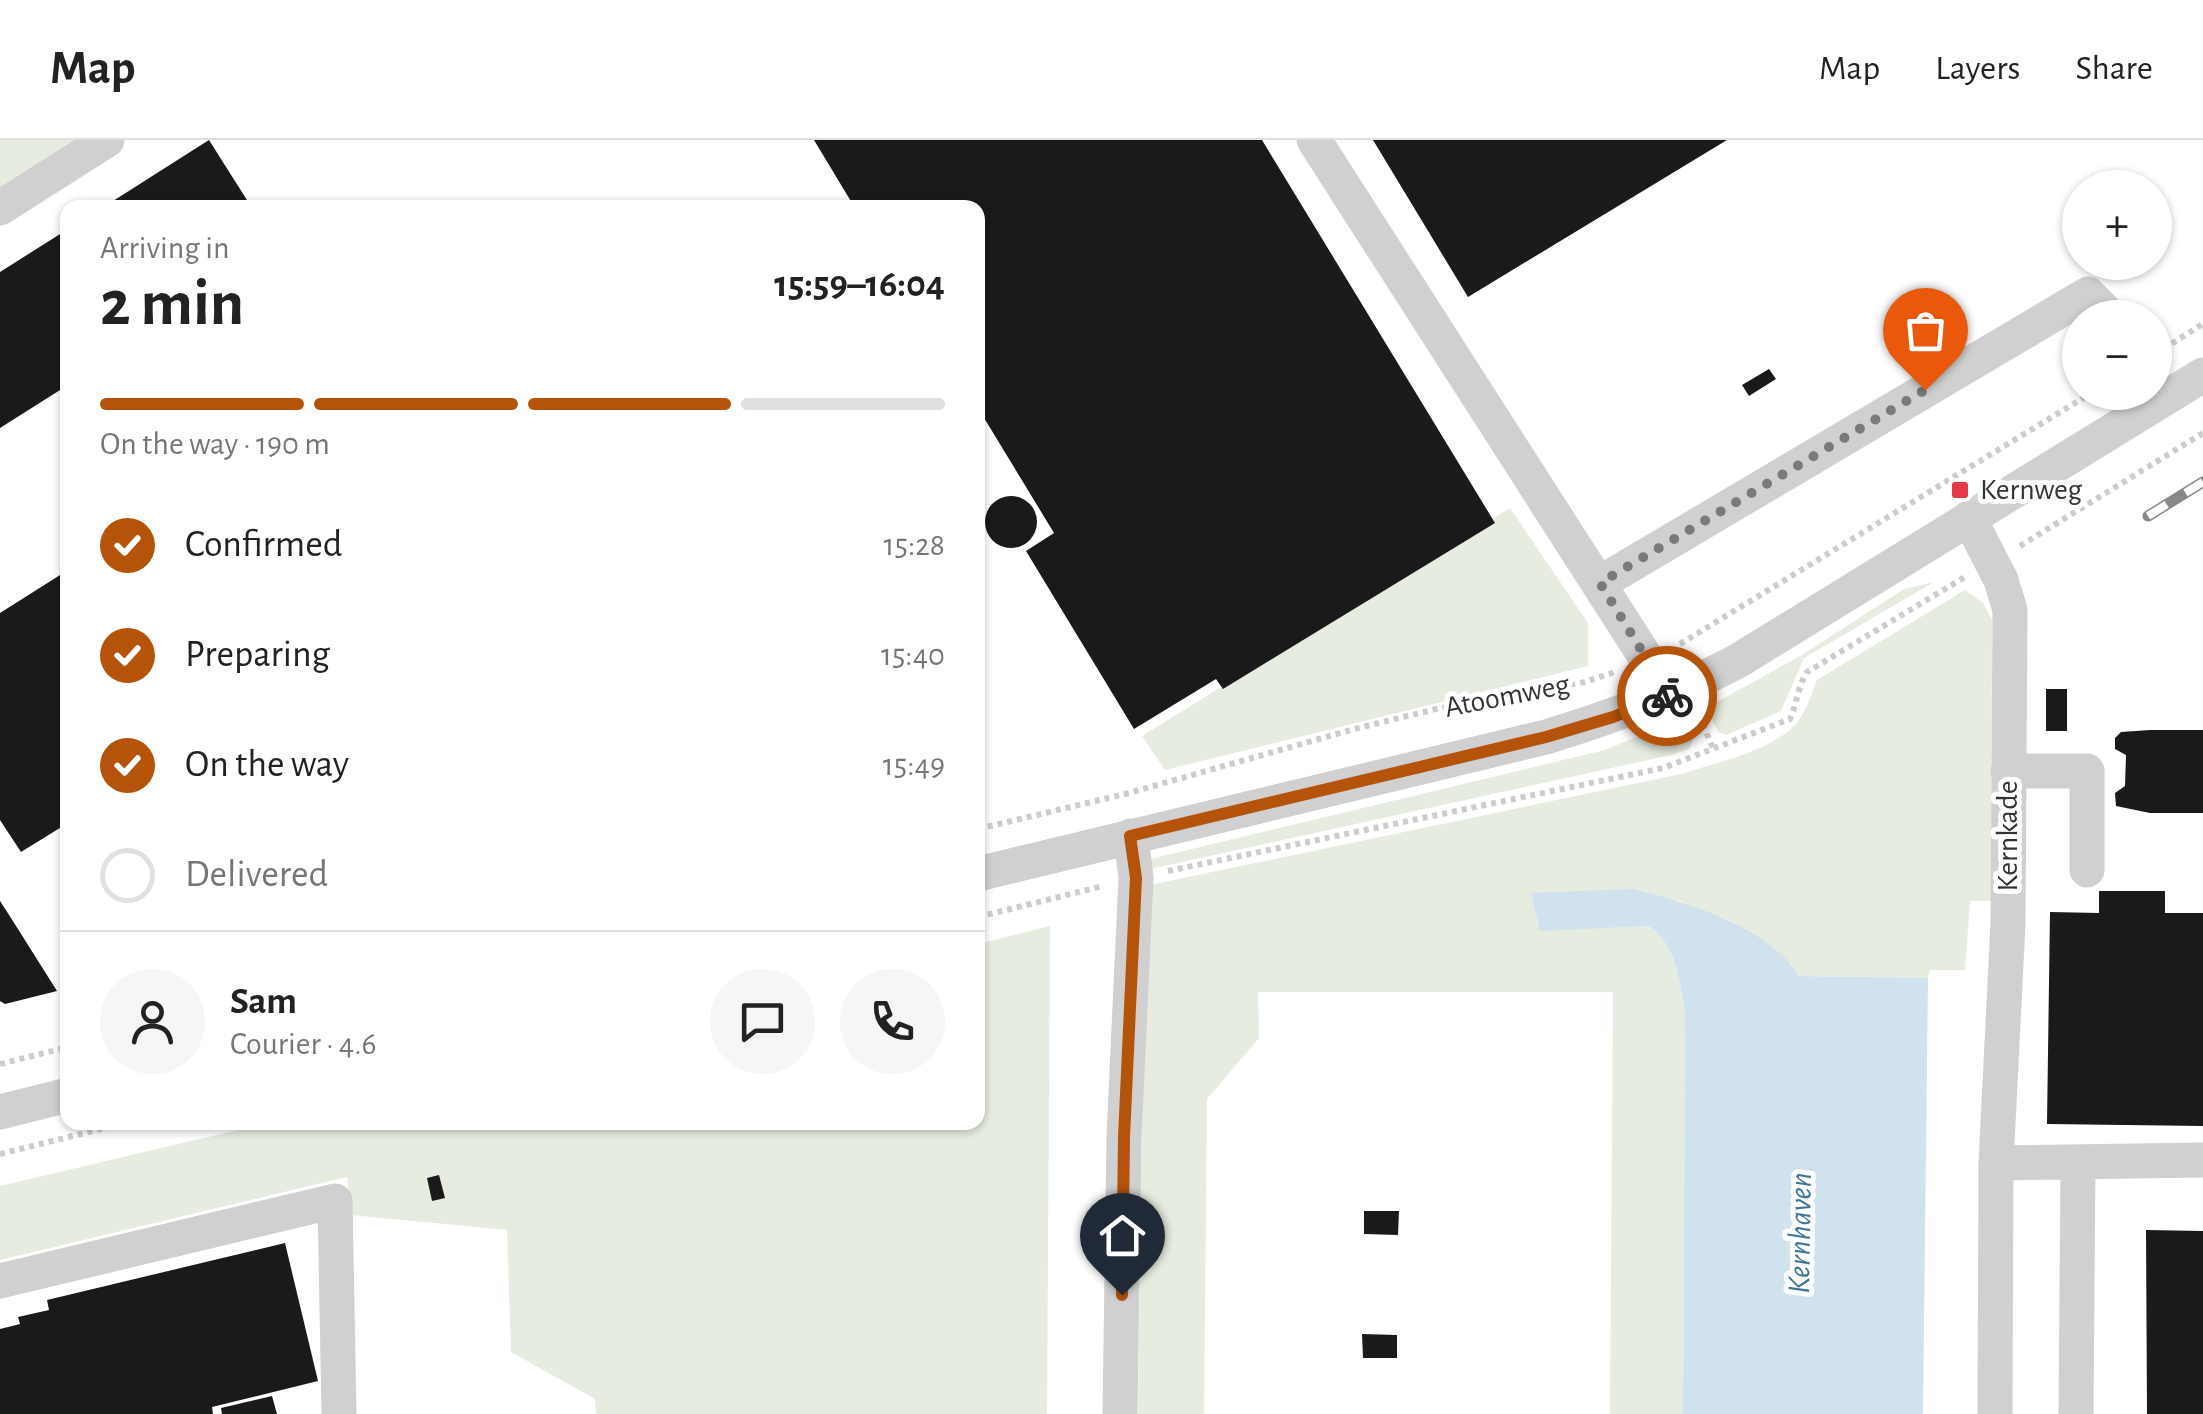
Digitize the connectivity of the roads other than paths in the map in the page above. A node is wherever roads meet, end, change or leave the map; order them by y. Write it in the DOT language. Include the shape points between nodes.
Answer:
graph roads {
  1 [pos="107,140"];
  2 [pos="1314,140"];
  3 [pos="0,208"];
  4 [pos="2062,309"];
  5 [pos="2203,374"];
  6 [pos="2172,382"];
  7 [pos="2125,410"];
  8 [pos="1969,518"];
  9 [pos="1600,583"];
  10 [pos="1679,691"];
  11 [pos="2008,771"];
  12 [pos="1130,836"];
  13 [pos="2087,870"];
  14 [pos="985,872"];
  15 [pos="60,1098"];
  16 [pos="0,1112"];
  17 [pos="2203,1160"];
  18 [pos="1996,1163"];
  19 [pos="2078,1163"];
  20 [pos="0,1280"];
  21 [pos="339,1414"];
  22 [pos="1120,1414"];
  23 [pos="1996,1414"];
  24 [pos="2076,1414"];
  1 -- 3 [label="street"];
  2 -- 9 [label="street"];
  4 -- 9 [label="street"];
  5 -- 6 [label="street, Atoomweg"];
  7 -- 8 [label="street, Atoomweg"];
  8 -- 10 [label="street, Atoomweg"];
  8 -- 11 [label="street, Kernkade" via="2010,610"];
  9 -- 10 [label="street" via="1648,661"];
  10 -- 12 [label="street, Atoomweg" via="1546,737"];
  11 -- 13 [label="street" via="2088,771"];
  11 -- 18 [label="street, Kernkade"];
  12 -- 14 [label="street, Atoomweg"];
  12 -- 22 [label="street" via="1136,878"];
  15 -- 16 [label="street"];
  17 -- 19 [label="street"];
  18 -- 19 [label="street"];
  18 -- 23 [label="street, Kernkade"];
  19 -- 24 [label="street"];
  20 -- 21 [label="street" via="335,1202"];
}
